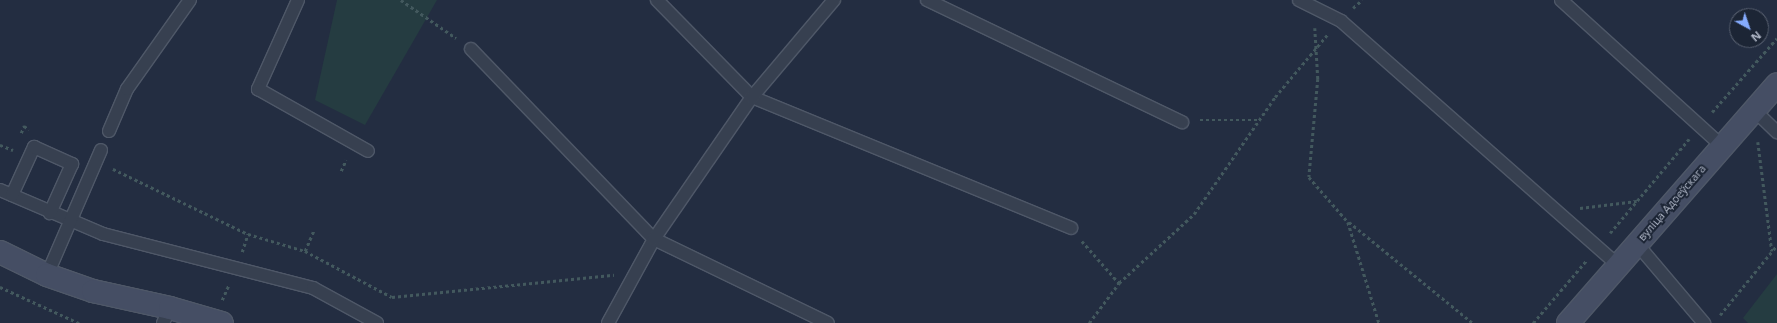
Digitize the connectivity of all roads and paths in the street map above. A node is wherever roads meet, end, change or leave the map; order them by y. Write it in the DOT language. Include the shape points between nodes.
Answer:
graph roads {
  1 [pos="190,0"];
  2 [pos="298,0"];
  3 [pos="401,0"];
  4 [pos="657,0"];
  5 [pos="834,0"];
  6 [pos="927,0"];
  7 [pos="1298,0"];
  8 [pos="1561,0"];
  9 [pos="1777,38"];
  10 [pos="471,49"];
  11 [pos="1777,84"];
  12 [pos="752,97"];
  13 [pos="1754,110"];
  14 [pos="1260,120"];
  15 [pos="1182,122"];
  16 [pos="1700,125"];
  17 [pos="110,131"];
  18 [pos="1777,132"];
  19 [pos="1722,146"];
  20 [pos="368,152"];
  21 [pos="99,156"];
  22 [pos="0,190"];
  23 [pos="12,195"];
  24 [pos="1638,201"];
  25 [pos="1558,211"];
  26 [pos="50,213"];
  27 [pos="1348,222"];
  28 [pos="71,223"];
  29 [pos="1071,228"];
  30 [pos="314,230"];
  31 [pos="654,239"];
  32 [pos="1637,244"];
  33 [pos="1777,245"];
  34 [pos="1599,246"];
  35 [pos="305,251"];
  36 [pos="1772,251"];
  37 [pos="0,252"];
  38 [pos="1618,265"];
  39 [pos="634,273"];
  40 [pos="47,275"];
  41 [pos="1119,283"];
  42 [pos="0,287"];
  43 [pos="166,315"];
  44 [pos="1719,317"];
  45 [pos="78,323"];
  46 [pos="222,323"];
  47 [pos="377,323"];
  48 [pos="608,323"];
  49 [pos="828,323"];
  50 [pos="1089,323"];
  51 [pos="1379,323"];
  52 [pos="1473,323"];
  53 [pos="1533,323"];
  54 [pos="1568,323"];
  55 [pos="1704,323"];
  1 -- 17 [label="lane" via="127,88"];
  2 -- 20 [label="lane" via="258,89"];
  3 -- 10 [label="path"];
  4 -- 12 [label="lane"];
  5 -- 12 [label="lane"];
  6 -- 15 [label="lane"];
  7 -- 25 [label="lane" via="1341,21"];
  8 -- 16 [label="lane"];
  9 -- 16 [label="path"];
  10 -- 31 [label="lane"];
  11 -- 13 [label="street, вуліца Адоеўскага"];
  12 -- 29 [label="lane"];
  12 -- 31 [label="lane"];
  13 -- 18 [label="lane"];
  13 -- 19 [label="street, вуліца Адоеўскага"];
  13 -- 36 [label="path"];
  14 -- 15 [label="path"];
  14 -- 27 [label="path" via="1315,47 1318,79 1309,177"];
  14 -- 41 [label="path" via="1194,214"];
  16 -- 19 [label="lane"];
  16 -- 24 [label="path"];
  19 -- 32 [label="street, вуліца Адоеўскага"];
  21 -- 28 [label="lane"];
  21 -- 35 [label="path" via="248,234"];
  22 -- 23 [label="lane"];
  23 -- 26 [label="lane"];
  23 -- 26 [label="lane" via="34,147 72,164"];
  24 -- 25 [label="path"];
  24 -- 34 [label="path"];
  25 -- 34 [label="lane"];
  26 -- 28 [label="lane"];
  27 -- 51 [label="path"];
  27 -- 52 [label="path"];
  28 -- 40 [label="lane"];
  28 -- 47 [label="lane" via="103,234 313,288"];
  29 -- 41 [label="path"];
  30 -- 35 [label="path"];
  31 -- 39 [label="lane"];
  31 -- 49 [label="lane"];
  32 -- 38 [label="street, вуліца Адоеўскага"];
  32 -- 55 [label="lane"];
  33 -- 36 [label="path"];
  34 -- 38 [label="lane"];
  34 -- 53 [label="path"];
  35 -- 39 [label="path" via="392,297"];
  36 -- 44 [label="path"];
  37 -- 40 [label="street"];
  38 -- 54 [label="street, вуліца Адоеўскага"];
  39 -- 48 [label="lane"];
  40 -- 43 [label="street"];
  41 -- 50 [label="path"];
  42 -- 45 [label="path"];
  43 -- 46 [label="street"];
}
